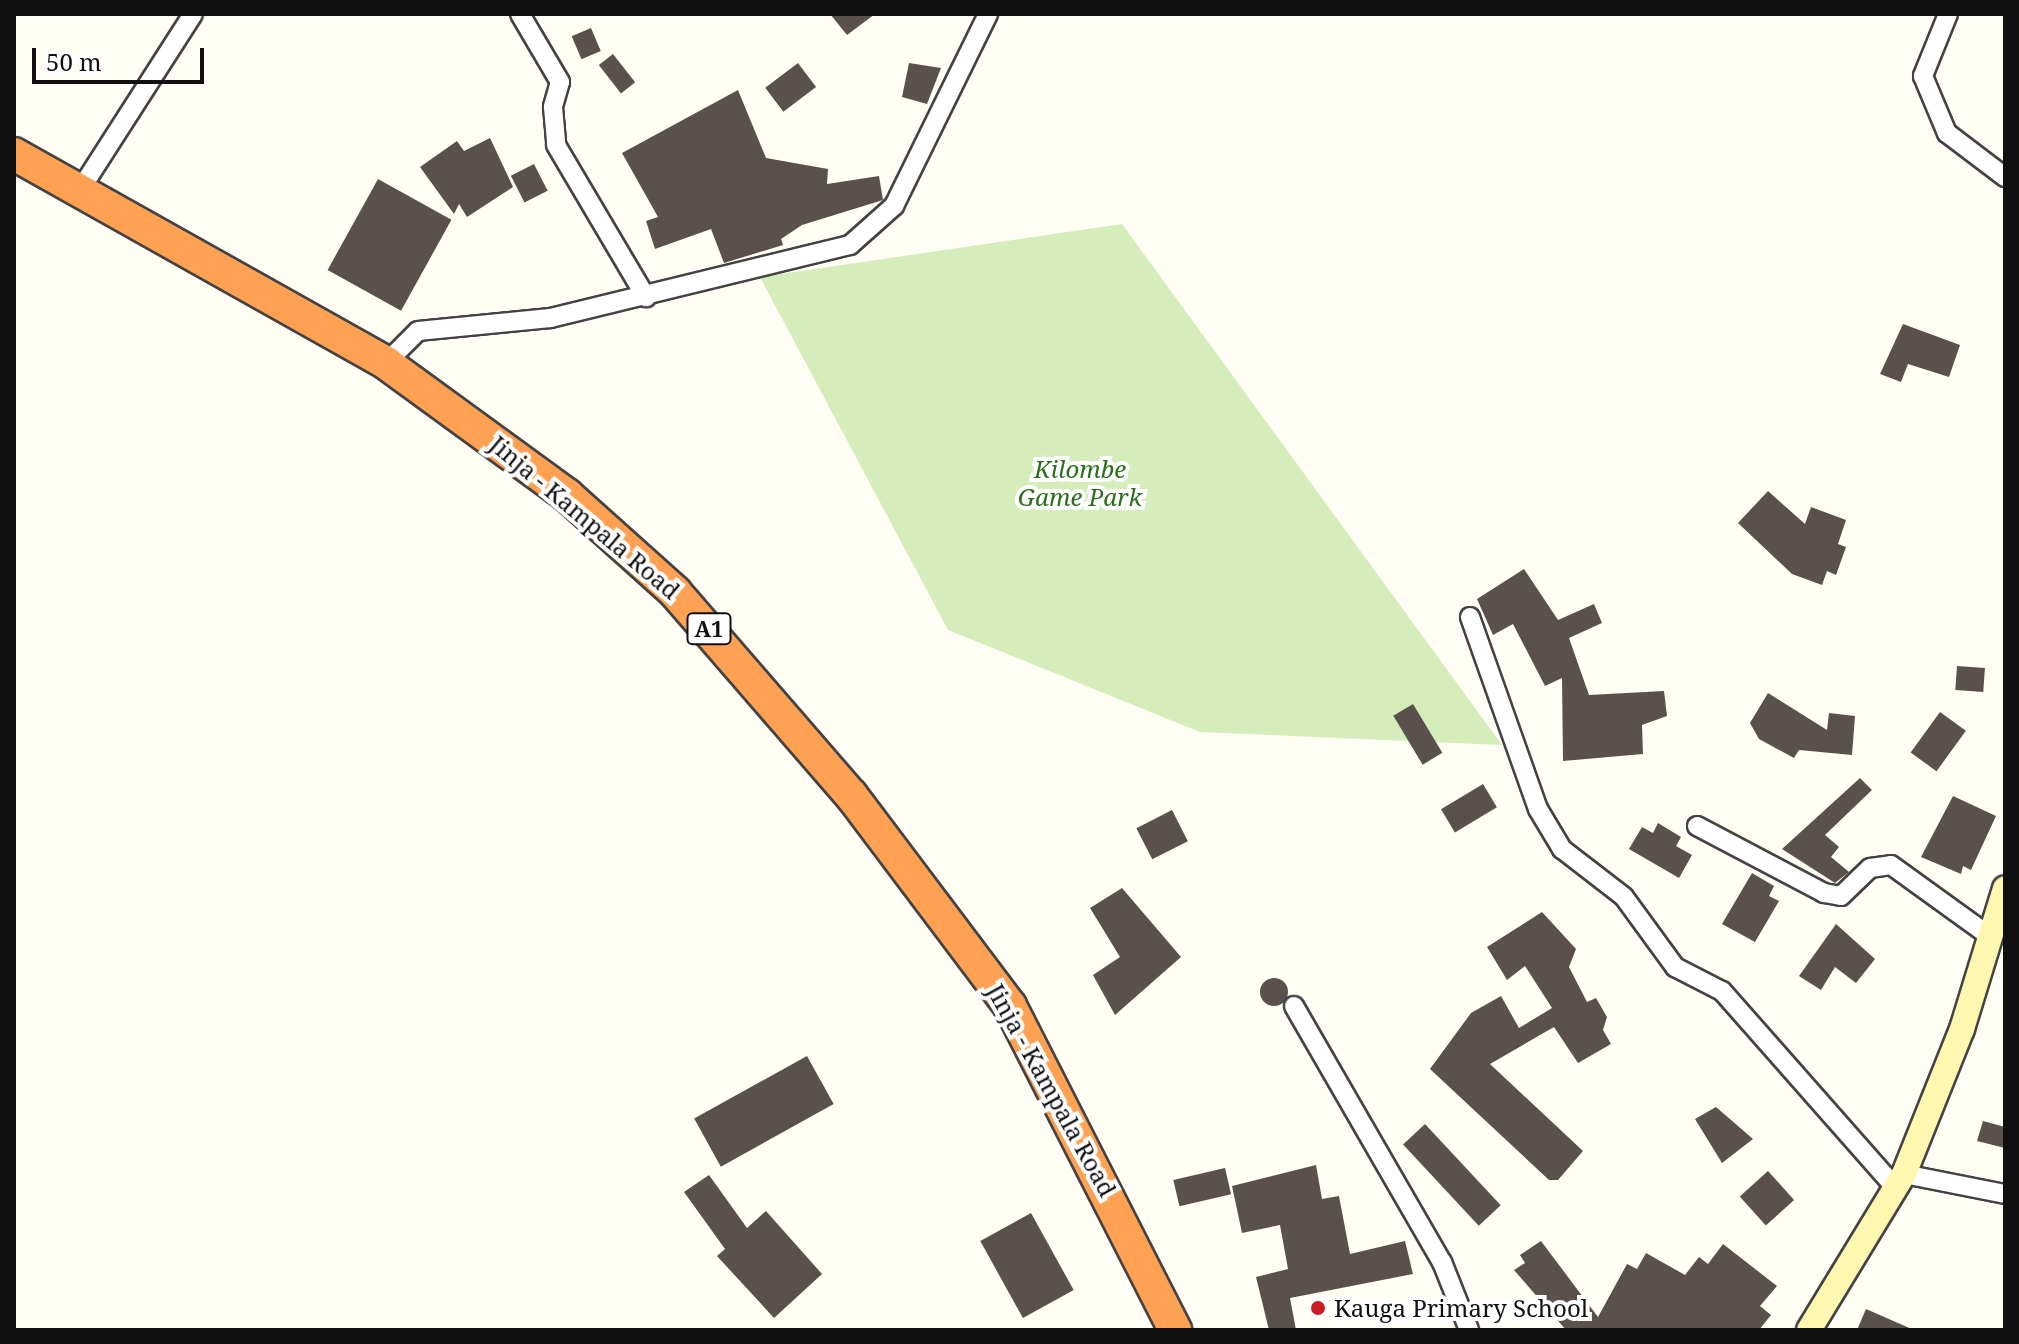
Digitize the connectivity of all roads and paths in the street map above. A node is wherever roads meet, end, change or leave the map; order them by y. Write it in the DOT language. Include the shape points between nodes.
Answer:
graph roads {
  1 [pos="193,14"];
  2 [pos="520,14"];
  3 [pos="988,14"];
  4 [pos="1948,14"];
  5 [pos="14,154"];
  6 [pos="2005,177"];
  7 [pos="80,190"];
  8 [pos="646,297"];
  9 [pos="386,363"];
  10 [pos="1470,617"];
  11 [pos="1697,826"];
  12 [pos="2005,888"];
  13 [pos="1991,937"];
  14 [pos="1294,1006"];
  15 [pos="1899,1181"];
  16 [pos="2005,1194"];
  17 [pos="1175,1330"];
  18 [pos="1469,1330"];
  19 [pos="1809,1330"];
  1 -- 7 [label="street"];
  2 -- 8 [label="street" via="560,82 553,107 556,145"];
  3 -- 8 [label="street" via="878,228 850,245"];
  4 -- 6 [label="street" via="1923,76 1947,133"];
  5 -- 7 [label="highway, Jinja - Kampala Road / A1"];
  7 -- 9 [label="highway, Jinja - Kampala Road / A1"];
  8 -- 9 [label="street" via="550,318 418,331"];
  9 -- 17 [label="highway, Jinja - Kampala Road / A1" via="567,495 675,592 851,795 1010,1006"];
  10 -- 15 [label="street" via="1538,809 1562,849 1624,897 1675,967 1722,991"];
  11 -- 13 [label="street" via="1824,893 1841,896 1870,868 1891,865"];
  12 -- 13 [label="street"];
  13 -- 15 [label="street"];
  14 -- 18 [label="street" via="1442,1262"];
  15 -- 16 [label="street"];
  15 -- 19 [label="street"];
}
